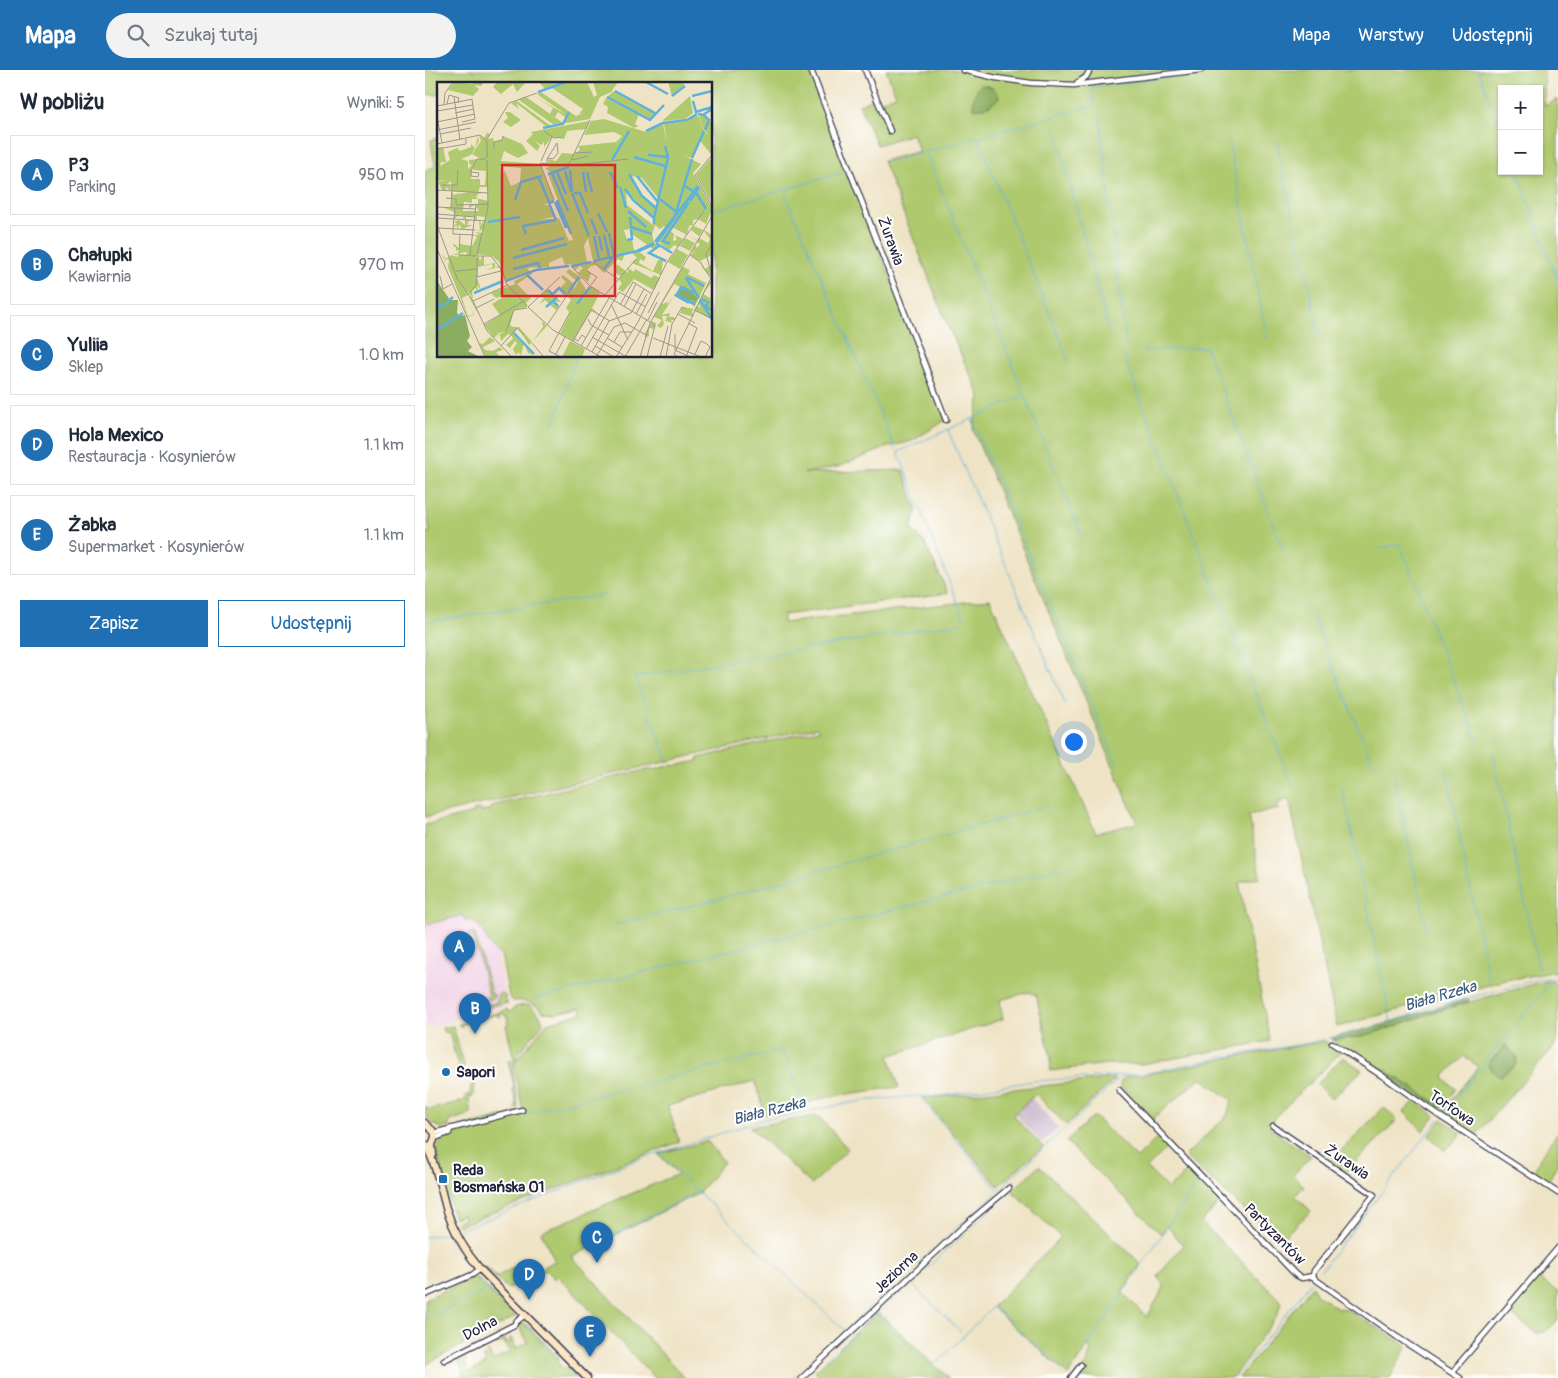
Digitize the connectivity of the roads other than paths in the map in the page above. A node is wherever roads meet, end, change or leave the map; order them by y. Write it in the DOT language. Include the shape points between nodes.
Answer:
graph roads {
  1 [pos="811,70"];
  2 [pos="865,70"];
  3 [pos="963,70"];
  4 [pos="1090,70"];
  5 [pos="1201,70"];
  6 [pos="1073,85"];
  7 [pos="890,131"];
  8 [pos="946,420"];
  9 [pos="1333,1043"];
  10 [pos="1119,1090"];
  11 [pos="522,1110"];
  12 [pos="1273,1126"];
  13 [pos="426,1127"];
  14 [pos="431,1141"];
  15 [pos="1009,1188"];
  16 [pos="1558,1193"];
  17 [pos="1558,1248"];
  18 [pos="480,1268"];
  19 [pos="1313,1276"];
  20 [pos="425,1295"];
  21 [pos="525,1315"];
  22 [pos="444,1360"];
  23 [pos="1081,1365"];
  24 [pos="1453,1374"];
  25 [pos="587,1378"];
  26 [pos="803,1378"];
  27 [pos="1071,1378"];
  28 [pos="1460,1378"];
  1 -- 8 [label="street, Żurawia"];
  2 -- 7 [label="street"];
  3 -- 6 [label="street" via="1031,83"];
  4 -- 6 [label="street" via="1086,77"];
  5 -- 6 [label="street"];
  9 -- 16 [label="street, Torfowa"];
  10 -- 19 [label="street, Partyzantów" via="1296,1275 1302,1278"];
  11 -- 14 [label="street" via="449,1131"];
  12 -- 19 [label="street, Żurawia" via="1374,1195"];
  13 -- 14 [label="main road"];
  14 -- 18 [label="main road" via="446,1208 465,1250"];
  15 -- 26 [label="street, Jeziorna"];
  17 -- 24 [label="street"];
  18 -- 20 [label="street" via="473,1275"];
  18 -- 21 [label="main road"];
  19 -- 24 [label="street, Partyzantów"];
  21 -- 22 [label="street, Dolna" via="514,1325"];
  21 -- 25 [label="main road"];
  23 -- 27 [label="street"];
  24 -- 28 [label="street, Partyzantów"];
}
